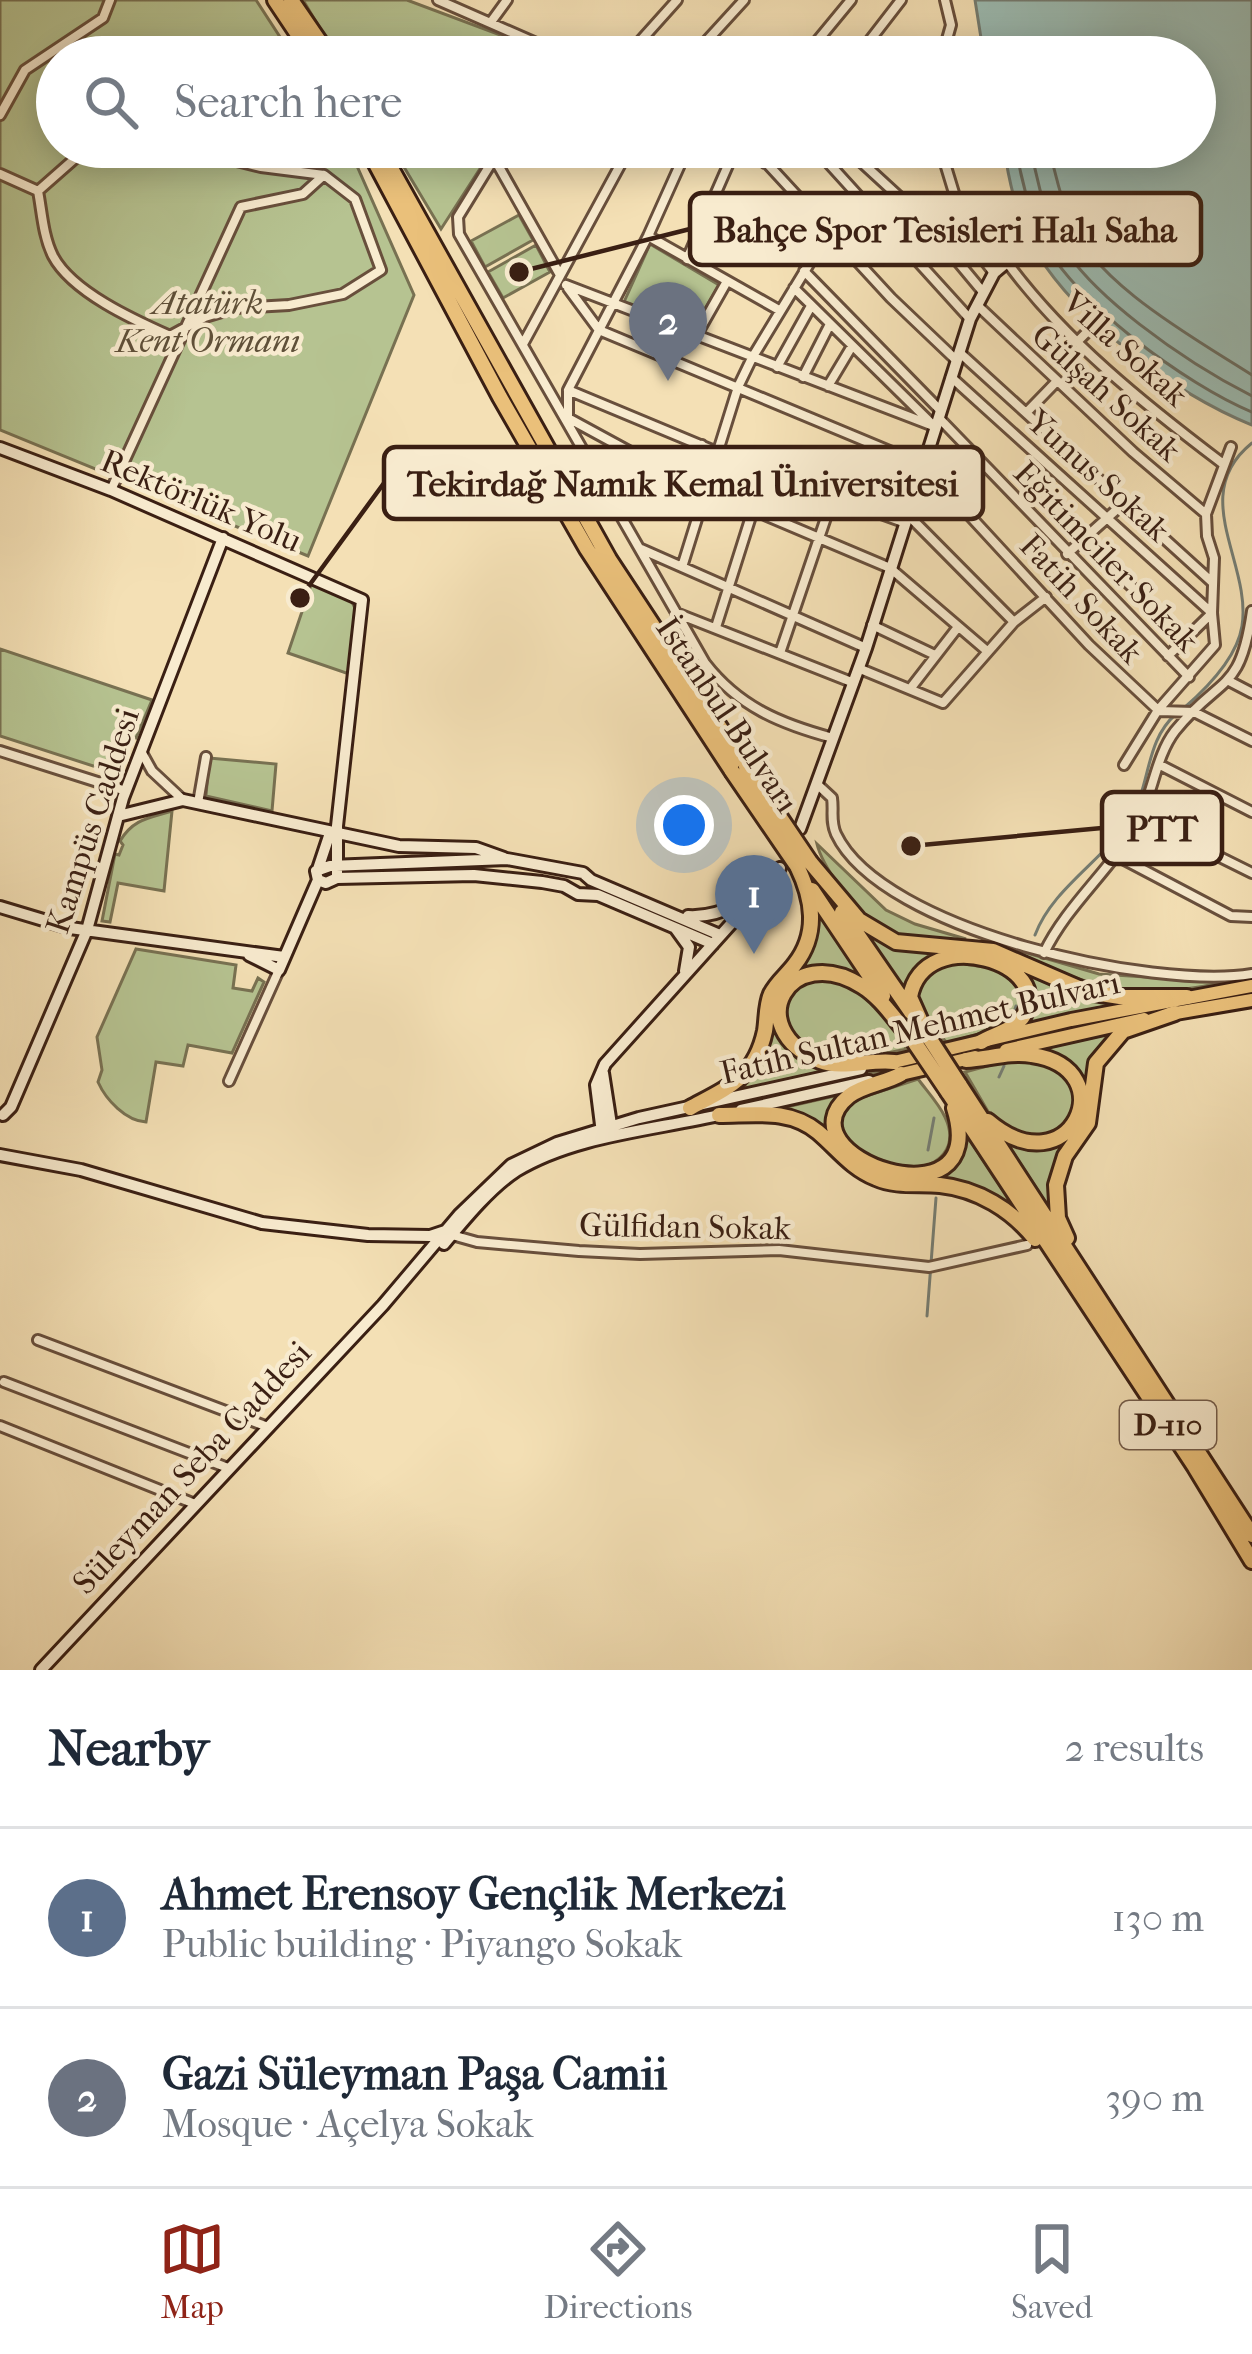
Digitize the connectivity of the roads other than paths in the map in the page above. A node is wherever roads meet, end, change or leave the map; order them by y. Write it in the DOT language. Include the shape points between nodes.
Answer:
graph roads {
  1 [pos="110,0"];
  2 [pos="275,0"];
  3 [pos="292,0"];
  4 [pos="438,0"];
  5 [pos="507,0"];
  6 [pos="676,0"];
  7 [pos="744,0"];
  8 [pos="850,0"];
  9 [pos="901,0"];
  10 [pos="945,0"];
  11 [pos="491,22"];
  12 [pos="76,36"];
  13 [pos="300,36"];
  14 [pos="316,36"];
  15 [pos="519,36"];
  16 [pos="644,36"];
  17 [pos="711,36"];
  18 [pos="821,36"];
  19 [pos="873,36"];
  20 [pos="948,36"];
  21 [pos="36,63"];
  22 [pos="0,115"];
  23 [pos="64,168"];
  24 [pos="269,168"];
  25 [pos="378,168"];
  26 [pos="392,168"];
  27 [pos="488,168"];
  28 [pos="500,168"];
  29 [pos="619,168"];
  30 [pos="678,168"];
  31 [pos="727,168"];
  32 [pos="770,168"];
  33 [pos="833,168"];
  34 [pos="868,168"];
  35 [pos="946,168"];
  36 [pos="0,174"];
  37 [pos="324,175"];
  38 [pos="38,191"];
  39 [pos="830,231"];
  40 [pos="647,236"];
  41 [pos="1026,246"];
  42 [pos="687,259"];
  43 [pos="1006,261"];
  44 [pos="804,271"];
  45 [pos="994,273"];
  46 [pos="563,280"];
  47 [pos="726,283"];
  48 [pos="794,288"];
  49 [pos="982,292"];
  50 [pos="614,303"];
  51 [pos="976,305"];
  52 [pos="811,306"];
  53 [pos="779,310"];
  54 [pos="970,319"];
  55 [pos="830,324"];
  56 [pos="1092,327"];
  57 [pos="183,329"];
  58 [pos="598,331"];
  59 [pos="696,336"];
  60 [pos="1077,342"];
  61 [pos="524,344"];
  62 [pos="853,346"];
  63 [pos="956,355"];
  64 [pos="752,358"];
  65 [pos="777,367"];
  66 [pos="803,376"];
  67 [pos="950,376"];
  68 [pos="1057,381"];
  69 [pos="828,386"];
  70 [pos="738,387"];
  71 [pos="568,390"];
  72 [pos="1027,412"];
  73 [pos="568,418"];
  74 [pos="939,419"];
  75 [pos="702,444"];
  76 [pos="1231,447"];
  77 [pos="0,448"];
  78 [pos="718,451"];
  79 [pos="1222,463"];
  80 [pos="923,465"];
  81 [pos="765,472"];
  82 [pos="682,480"];
  83 [pos="111,490"];
  84 [pos="706,490"];
  85 [pos="833,497"];
  86 [pos="1125,502"];
  87 [pos="754,510"];
  88 [pos="1206,514"];
  89 [pos="1107,516"];
  90 [pos="905,518"];
  91 [pos="820,537"];
  92 [pos="223,538"];
  93 [pos="1082,540"];
  94 [pos="640,548"];
  95 [pos="1067,554"];
  96 [pos="682,567"];
  97 [pos="890,568"];
  98 [pos="1212,582"];
  99 [pos="729,588"];
  100 [pos="1046,596"];
  101 [pos="1252,611"];
  102 [pos="676,612"];
  103 [pos="1212,613"];
  104 [pos="794,618"];
  105 [pos="1014,622"];
  106 [pos="872,626"];
  107 [pos="716,627"];
  108 [pos="958,627"];
  109 [pos="1187,639"];
  110 [pos="1250,643"];
  111 [pos="866,648"];
  112 [pos="987,651"];
  113 [pos="780,653"];
  114 [pos="935,656"];
  115 [pos="1168,656"];
  116 [pos="858,668"];
  117 [pos="1189,677"];
  118 [pos="1229,681"];
  119 [pos="854,682"];
  120 [pos="910,689"];
  121 [pos="1252,693"];
  122 [pos="1158,710"];
  123 [pos="1194,712"];
  124 [pos="833,738"];
  125 [pos="1252,741"];
  126 [pos="0,751"];
  127 [pos="142,753"];
  128 [pos="206,757"];
  129 [pos="1124,765"];
  130 [pos="1160,765"];
  131 [pos="739,769"];
  132 [pos="818,784"];
  133 [pos="126,791"];
  134 [pos="183,800"];
  135 [pos="198,803"];
  136 [pos="1252,812"];
  137 [pos="117,816"];
  138 [pos="1141,818"];
  139 [pos="800,829"];
  140 [pos="334,833"];
  141 [pos="1117,856"];
  142 [pos="507,859"];
  143 [pos="803,864"];
  144 [pos="780,868"];
  145 [pos="1252,872"];
  146 [pos="337,873"];
  147 [pos="575,873"];
  148 [pos="318,874"];
  149 [pos="507,877"];
  150 [pos="590,886"];
  151 [pos="764,887"];
  152 [pos="569,889"];
  153 [pos="0,907"];
  154 [pos="1252,917"];
  155 [pos="673,920"];
  156 [pos="87,930"];
  157 [pos="717,939"];
  158 [pos="1044,953"];
  159 [pos="249,955"];
  160 [pos="284,957"];
  161 [pos="279,970"];
  162 [pos="1252,974"];
  163 [pos="682,977"];
  164 [pos="1252,986"];
  165 [pos="1187,997"];
  166 [pos="1252,1000"];
  167 [pos="1174,1013"];
  168 [pos="919,1036"];
  169 [pos="981,1042"];
  170 [pos="966,1060"];
  171 [pos="897,1068"];
  172 [pos="229,1081"];
  173 [pos="954,1088"];
  174 [pos="690,1108"];
  175 [pos="719,1115"];
  176 [pos="1,1118"];
  177 [pos="606,1131"];
  178 [pos="0,1155"];
  179 [pos="444,1239"];
  180 [pos="1027,1245"];
  181 [pos="1083,1286"];
  182 [pos="38,1340"];
  183 [pos="4,1382"];
  184 [pos="0,1426"];
  185 [pos="268,1427"];
  186 [pos="228,1468"];
  187 [pos="195,1504"];
  188 [pos="1252,1534"];
  189 [pos="1252,1561"];
  190 [pos="41,1670"];
  1 -- 12 [label="street" via="103,18"];
  2 -- 13 [label="highway"];
  3 -- 14 [label="highway"];
  4 -- 11 [label="street"];
  5 -- 11 [label="street"];
  6 -- 16 [label="street"];
  7 -- 17 [label="street"];
  8 -- 18 [label="street"];
  9 -- 19 [label="street"];
  10 -- 20 [label="street"];
  11 -- 15 [label="street"];
  21 -- 22 [label="street"];
  23 -- 38 [label="street"];
  24 -- 37 [label="street"];
  25 -- 131 [label="highway, İstanbul Bulvarı / D-110" via="587,549"];
  26 -- 131 [label="highway, İstanbul Bulvarı / D-110" via="609,559"];
  27 -- 61 [label="street" via="458,217 459,234"];
  28 -- 46 [label="street"];
  29 -- 46 [label="street"];
  30 -- 40 [label="street"];
  31 -- 42 [label="street"];
  32 -- 39 [label="street"];
  33 -- 54 [label="street"];
  34 -- 49 [label="street"];
  35 -- 45 [label="street" via="968,238"];
  36 -- 38 [label="street"];
  37 -- 57 [label="street" via="303,194 242,207"];
  37 -- 57 [label="street" via="355,199 381,270 343,294 235,308"];
  38 -- 57 [label="street" via="54,259 71,276 120,313 170,336"];
  39 -- 44 [label="street"];
  39 -- 63 [label="street"];
  40 -- 42 [label="street"];
  40 -- 50 [label="street"];
  41 -- 43 [label="street"];
  42 -- 47 [label="street"];
  43 -- 45 [label="street"];
  43 -- 60 [label="street, Villa Sokak"];
  44 -- 48 [label="street"];
  44 -- 74 [label="street"];
  45 -- 49 [label="street"];
  46 -- 50 [label="street"];
  46 -- 58 [label="street"];
  46 -- 61 [label="street"];
  47 -- 53 [label="street"];
  47 -- 59 [label="street"];
  48 -- 52 [label="street"];
  48 -- 53 [label="street"];
  49 -- 51 [label="street"];
  50 -- 58 [label="street"];
  50 -- 59 [label="street"];
  51 -- 54 [label="street"];
  51 -- 68 [label="street, Gülşah Sokak"];
  52 -- 55 [label="street"];
  52 -- 65 [label="street"];
  53 -- 64 [label="street"];
  54 -- 63 [label="street"];
  55 -- 62 [label="street"];
  55 -- 66 [label="street"];
  56 -- 60 [label="street"];
  57 -- 83 [label="street"];
  58 -- 70 [label="street"];
  58 -- 71 [label="street"];
  59 -- 64 [label="street"];
  60 -- 79 [label="street, Villa Sokak"];
  61 -- 73 [label="street"];
  62 -- 69 [label="street"];
  62 -- 74 [label="street"];
  63 -- 67 [label="street"];
  63 -- 72 [label="street"];
  64 -- 65 [label="street"];
  64 -- 70 [label="street"];
  65 -- 66 [label="street"];
  66 -- 69 [label="street"];
  67 -- 74 [label="street"];
  67 -- 89 [label="street, Yunus Sokak"];
  68 -- 72 [label="street"];
  68 -- 88 [label="street, Gülşah Sokak"];
  69 -- 74 [label="street"];
  70 -- 78 [label="street"];
  70 -- 80 [label="street"];
  71 -- 73 [label="street"];
  71 -- 75 [label="street"];
  72 -- 86 [label="street"];
  73 -- 82 [label="street"];
  73 -- 94 [label="street"];
  74 -- 80 [label="street"];
  74 -- 95 [label="street, Eğitimciler Sokak"];
  75 -- 78 [label="street"];
  75 -- 82 [label="street"];
  76 -- 79 [label="street"];
  77 -- 83 [label="street, Rektörlük Yolu"];
  78 -- 81 [label="street"];
  79 -- 88 [label="street"];
  80 -- 90 [label="street"];
  80 -- 100 [label="street, Fatih Sokak"];
  81 -- 85 [label="street"];
  81 -- 87 [label="street"];
  82 -- 84 [label="street"];
  83 -- 92 [label="street, Rektörlük Yolu"];
  84 -- 87 [label="street"];
  84 -- 96 [label="street"];
  85 -- 90 [label="street"];
  85 -- 91 [label="street"];
  86 -- 89 [label="street"];
  86 -- 98 [label="street"];
  87 -- 91 [label="street"];
  87 -- 99 [label="street"];
  88 -- 98 [label="street"];
  89 -- 93 [label="street"];
  89 -- 103 [label="street, Yunus Sokak"];
  90 -- 97 [label="street"];
  90 -- 105 [label="street"];
  91 -- 97 [label="street"];
  91 -- 104 [label="street"];
  92 -- 127 [label="street, Kampüs Caddesi"];
  92 -- 140 [label="street, Rektörlük Yolu" via="362,600"];
  93 -- 95 [label="street"];
  93 -- 109 [label="street"];
  94 -- 96 [label="street"];
  94 -- 102 [label="street"];
  95 -- 115 [label="street, Eğitimciler Sokak"];
  96 -- 99 [label="street"];
  97 -- 106 [label="street"];
  97 -- 108 [label="street"];
  98 -- 103 [label="street"];
  99 -- 104 [label="street"];
  99 -- 107 [label="street"];
  100 -- 105 [label="street"];
  100 -- 122 [label="street, Fatih Sokak"];
  101 -- 110 [label="street"];
  102 -- 107 [label="street"];
  102 -- 124 [label="street" via="705,663 740,700"];
  103 -- 109 [label="street"];
  103 -- 117 [label="street" via="1215,645"];
  104 -- 111 [label="street"];
  104 -- 113 [label="street"];
  105 -- 112 [label="street"];
  106 -- 111 [label="street"];
  106 -- 114 [label="street"];
  107 -- 113 [label="street"];
  108 -- 112 [label="street"];
  108 -- 114 [label="street"];
  109 -- 115 [label="street"];
  110 -- 118 [label="street"];
  111 -- 116 [label="street"];
  112 -- 120 [label="street" via="943,703"];
  113 -- 119 [label="street"];
  114 -- 120 [label="street"];
  115 -- 117 [label="street, Eğitimciler Sokak"];
  116 -- 119 [label="street"];
  116 -- 120 [label="street"];
  117 -- 122 [label="street"];
  118 -- 121 [label="street"];
  118 -- 123 [label="street"];
  119 -- 124 [label="street"];
  122 -- 123 [label="street"];
  122 -- 129 [label="street"];
  123 -- 125 [label="street"];
  123 -- 130 [label="street" via="1174,732"];
  124 -- 132 [label="street"];
  126 -- 133 [label="street"];
  127 -- 133 [label="street, Kampüs Caddesi"];
  127 -- 134 [label="street"];
  128 -- 135 [label="street"];
  130 -- 136 [label="street"];
  130 -- 138 [label="street"];
  131 -- 143 [label="highway, İstanbul Bulvarı / D-110, bridge"];
  132 -- 139 [label="street"];
  132 -- 158 [label="street" via="832,798 845,847 885,884"];
  133 -- 137 [label="street, Kampüs Caddesi"];
  134 -- 135 [label="street"];
  134 -- 137 [label="street"];
  135 -- 140 [label="street"];
  137 -- 156 [label="street, Kampüs Caddesi"];
  138 -- 141 [label="street"];
  138 -- 145 [label="street"];
  140 -- 142 [label="street" via="399,846 476,848"];
  140 -- 146 [label="street"];
  140 -- 148 [label="street"];
  141 -- 154 [label="street" via="1231,916"];
  141 -- 158 [label="street"];
  142 -- 146 [label="street"];
  142 -- 147 [label="street"];
  142 -- 149 [label="street"];
  143 -- 165 [label="highway" via="859,920 896,941 993,951 1088,992"];
  143 -- 168 [label="highway, İstanbul Bulvarı / D-110"];
  143 -- 174 [label="highway" via="812,914 805,949 771,994 764,1035 745,1072 727,1092"];
  144 -- 151 [label="street"];
  146 -- 148 [label="street"];
  146 -- 149 [label="street"];
  147 -- 150 [label="street"];
  147 -- 152 [label="street"];
  148 -- 160 [label="street"];
  149 -- 152 [label="street"];
  150 -- 152 [label="street" via="578,894"];
  150 -- 155 [label="street"];
  151 -- 155 [label="street" via="714,914"];
  151 -- 157 [label="street"];
  153 -- 156 [label="street"];
  155 -- 157 [label="street"];
  155 -- 163 [label="street" via="687,942"];
  156 -- 159 [label="street"];
  156 -- 176 [label="street, Kampüs Caddesi"];
  157 -- 163 [label="street"];
  158 -- 162 [label="street" via="1180,977"];
  159 -- 160 [label="street"];
  159 -- 161 [label="street"];
  160 -- 161 [label="street"];
  161 -- 172 [label="street"];
  163 -- 177 [label="street" via="605,1064 596,1085"];
  164 -- 165 [label="main road, Fatih Sultan Mehmet Bulvarı"];
  165 -- 169 [label="main road, Fatih Sultan Mehmet Bulvarı"];
  166 -- 167 [label="main road, Fatih Sultan Mehmet Bulvarı"];
  167 -- 170 [label="main road, Fatih Sultan Mehmet Bulvarı"];
  167 -- 181 [label="highway" via="1123,1031 1102,1052 1088,1123 1058,1175 1058,1218"];
  168 -- 169 [label="highway" via="910,997 918,974 942,959 988,960 1015,971 1028,996 1020,1021"];
  168 -- 171 [label="highway" via="854,981 810,972 787,986 778,1018 801,1052 838,1065"];
  168 -- 173 [label="highway, İstanbul Bulvarı / D-110, bridge"];
  169 -- 171 [label="main road, Fatih Sultan Mehmet Bulvarı"];
  170 -- 171 [label="main road, Fatih Sultan Mehmet Bulvarı"];
  170 -- 173 [label="highway" via="1051,1060 1077,1081 1082,1110 1061,1138 1030,1143 1001,1132"];
  171 -- 173 [label="highway" via="851,1094 837,1113 841,1142 877,1169 914,1175 949,1159 958,1131"];
  171 -- 174 [label="street, Fatih Sultan Mehmet Bulvarı"];
  171 -- 175 [label="street, Fatih Sultan Mehmet Bulvarı"];
  173 -- 181 [label="highway, İstanbul Bulvarı / D-110"];
  174 -- 177 [label="street, Fatih Sultan Mehmet Bulvarı"];
  175 -- 177 [label="street, Fatih Sultan Mehmet Bulvarı"];
  175 -- 181 [label="highway" via="787,1117 882,1181 978,1195 1030,1232"];
  177 -- 179 [label="street, Süleyman Seba Caddesi" via="519,1170"];
  178 -- 179 [label="street" via="262,1223"];
  179 -- 180 [label="street, Gülfidan Sokak" via="640,1254 779,1250 942,1267"];
  179 -- 185 [label="street, Süleyman Seba Caddesi"];
  181 -- 188 [label="highway, D-110"];
  181 -- 189 [label="highway, D-110"];
  182 -- 185 [label="street"];
  183 -- 186 [label="street"];
  184 -- 187 [label="street"];
  185 -- 186 [label="street, Süleyman Seba Caddesi"];
  186 -- 187 [label="street, Süleyman Seba Caddesi"];
  187 -- 190 [label="street, Süleyman Seba Caddesi"];
}
